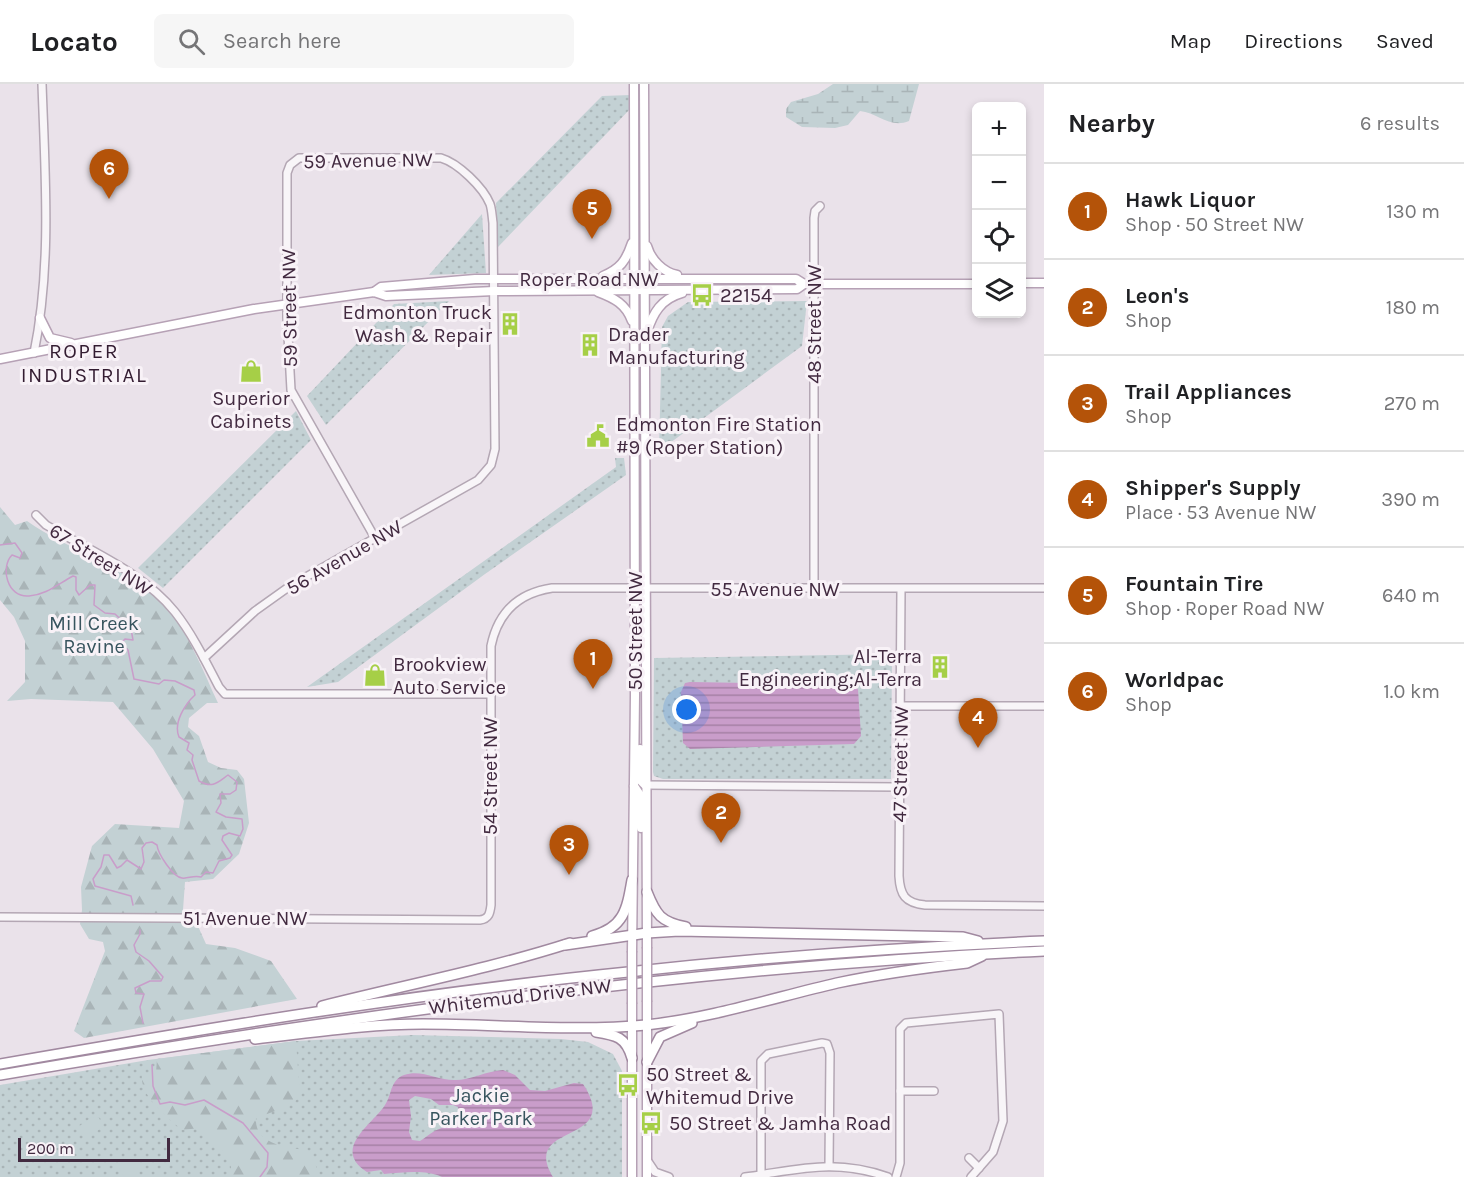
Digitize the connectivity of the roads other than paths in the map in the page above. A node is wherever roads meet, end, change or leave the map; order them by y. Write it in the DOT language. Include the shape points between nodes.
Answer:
graph roads {
  1 [pos="42,84"];
  2 [pos="634,84"];
  3 [pos="644,84"];
  4 [pos="290,165"];
  5 [pos="820,206"];
  6 [pos="634,234"];
  7 [pos="644,235"];
  8 [pos="599,278"];
  9 [pos="634,278"];
  10 [pos="645,278"];
  11 [pos="689,278"];
  12 [pos="494,279"];
  13 [pos="1044,283"];
  14 [pos="804,284"];
  15 [pos="814,284"];
  16 [pos="972,284"];
  17 [pos="1026,284"];
  18 [pos="592,290"];
  19 [pos="639,290"];
  20 [pos="691,290"];
  21 [pos="494,291"];
  22 [pos="374,292"];
  23 [pos="287,303"];
  24 [pos="40,318"];
  25 [pos="634,330"];
  26 [pos="644,341"];
  27 [pos="78,344"];
  28 [pos="34,353"];
  29 [pos="0,359"];
  30 [pos="36,515"];
  31 [pos="375,538"];
  32 [pos="635,588"];
  33 [pos="645,588"];
  34 [pos="1044,588"];
  35 [pos="814,589"];
  36 [pos="901,589"];
  37 [pos="510,605"];
  38 [pos="204,658"];
  39 [pos="490,694"];
  40 [pos="635,695"];
  41 [pos="901,705"];
  42 [pos="1044,706"];
  43 [pos="646,785"];
  44 [pos="634,786"];
  45 [pos="899,787"];
  46 [pos="647,864"];
  47 [pos="632,880"];
  48 [pos="647,892"];
  49 [pos="1044,906"];
  50 [pos="488,916"];
  51 [pos="0,917"];
  52 [pos="703,931"];
  53 [pos="647,933"];
  54 [pos="632,935"];
  55 [pos="1044,941"];
  56 [pos="986,943"];
  57 [pos="565,945"];
  58 [pos="1044,951"];
  59 [pos="988,954"];
  60 [pos="728,1011"];
  61 [pos="281,1017"];
  62 [pos="647,1024"];
  63 [pos="632,1026"];
  64 [pos="567,1027"];
  65 [pos="175,1045"];
  66 [pos="632,1058"];
  67 [pos="647,1062"];
  68 [pos="0,1064"];
  69 [pos="0,1075"];
  70 [pos="900,1091"];
  71 [pos="934,1091"];
  72 [pos="632,1158"];
  73 [pos="969,1158"];
  74 [pos="647,1160"];
  75 [pos="829,1166"];
  76 [pos="979,1168"];
  77 [pos="761,1174"];
  78 [pos="632,1177"];
  79 [pos="638,1177"];
  80 [pos="647,1177"];
  81 [pos="669,1177"];
  82 [pos="745,1177"];
  83 [pos="888,1177"];
  84 [pos="896,1177"];
  85 [pos="971,1177"];
  1 -- 24 [label="street" via="45,247"];
  2 -- 6 [label="main road, 50 Street NW"];
  3 -- 7 [label="main road, 50 Street NW"];
  4 -- 12 [label="street, 59 Avenue NW" via="299,158 446,159 465,173 489,203"];
  4 -- 23 [label="street, 59 Street NW"];
  5 -- 15 [label="street, 48 Street NW" via="814,218"];
  6 -- 8 [label="main road" via="621,266"];
  6 -- 9 [label="main road, 50 Street NW"];
  7 -- 10 [label="main road, 50 Street NW"];
  7 -- 11 [label="main road" via="657,263 671,273"];
  8 -- 9 [label="main road, Roper Road NW"];
  8 -- 12 [label="main road, Roper Road NW"];
  9 -- 10 [label="main road, Roper Road NW"];
  9 -- 19 [label="main road, 50 Street NW"];
  10 -- 11 [label="main road, Roper Road NW"];
  10 -- 19 [label="main road, 50 Street NW"];
  11 -- 14 [label="main road, Roper Road NW" via="796,279"];
  12 -- 21 [label="street"];
  12 -- 22 [label="main road, Roper Road NW" via="381,287"];
  13 -- 17 [label="main road"];
  14 -- 15 [label="main road, Roper Road NW"];
  14 -- 20 [label="main road, Roper Road NW" via="797,289"];
  15 -- 16 [label="main road, Roper Road NW"];
  15 -- 35 [label="street, 48 Street NW"];
  18 -- 19 [label="main road, Roper Road NW"];
  18 -- 21 [label="main road, Roper Road NW"];
  18 -- 25 [label="main road" via="624,306"];
  19 -- 20 [label="main road, Roper Road NW"];
  19 -- 25 [label="main road, 50 Street NW"];
  19 -- 26 [label="main road, 50 Street NW"];
  20 -- 26 [label="main road" via="660,305"];
  21 -- 22 [label="main road, Roper Road NW" via="386,296"];
  21 -- 31 [label="street, 56 Avenue NW" via="495,449 490,465 478,480"];
  22 -- 23 [label="main road, Roper Road NW"];
  23 -- 27 [label="main road, Roper Road NW"];
  23 -- 31 [label="street, 59 Street NW" via="291,390"];
  24 -- 27 [label="main road" via="50,338"];
  24 -- 28 [label="street"];
  25 -- 32 [label="main road, 50 Street NW"];
  26 -- 33 [label="main road, 50 Street NW"];
  27 -- 28 [label="main road, Roper Road NW"];
  28 -- 29 [label="main road, Roper Road NW"];
  30 -- 38 [label="street, 67 Street NW" via="46,525 145,582 175,612"];
  31 -- 38 [label="street, 56 Avenue NW" via="287,588"];
  32 -- 33 [label="street, 55 Avenue NW"];
  32 -- 37 [label="street, 55 Avenue NW" via="552,588 528,594"];
  32 -- 40 [label="main road, 50 Street NW"];
  33 -- 35 [label="street, 55 Avenue NW"];
  33 -- 43 [label="main road, 50 Street NW"];
  34 -- 36 [label="street, 55 Avenue NW"];
  35 -- 36 [label="street, 55 Avenue NW"];
  36 -- 41 [label="street, 47 Street NW"];
  37 -- 39 [label="street, 54 Street NW" via="494,634"];
  38 -- 39 [label="street, 67 Street NW" via="225,694"];
  39 -- 50 [label="street, 54 Street NW"];
  40 -- 43 [label="main road" via="640,776"];
  40 -- 44 [label="main road, 50 Street NW"];
  41 -- 42 [label="street"];
  41 -- 45 [label="street, 47 Street NW"];
  43 -- 45 [label="street"];
  43 -- 46 [label="main road, 50 Street NW"];
  44 -- 46 [label="main road" via="640,795"];
  44 -- 47 [label="main road, 50 Street NW"];
  45 -- 49 [label="street, 47 Street NW" via="903,897 925,905"];
  46 -- 48 [label="main road, 50 Street NW"];
  47 -- 54 [label="main road, 50 Street NW"];
  47 -- 57 [label="highway" via="628,903 618,922 603,933"];
  48 -- 52 [label="highway" via="664,920"];
  48 -- 53 [label="main road, 50 Street NW"];
  50 -- 51 [label="street, 51 Avenue NW" via="480,920"];
  52 -- 53 [label="highway"];
  52 -- 56 [label="highway" via="963,937"];
  53 -- 54 [label="highway"];
  53 -- 62 [label="main road, 50 Street NW, bridge"];
  54 -- 57 [label="highway"];
  54 -- 63 [label="main road, 50 Street NW, bridge"];
  55 -- 56 [label="highway, Whitemud Drive NW"];
  56 -- 61 [label="highway, Whitemud Drive NW" via="626,972"];
  57 -- 61 [label="highway"];
  58 -- 59 [label="highway, Whitemud Drive NW"];
  59 -- 60 [label="highway" via="967,963 866,977"];
  59 -- 65 [label="highway, Whitemud Drive NW" via="625,983 376,1014"];
  60 -- 62 [label="highway"];
  60 -- 67 [label="highway" via="660,1037"];
  61 -- 68 [label="highway, Whitemud Drive NW"];
  62 -- 63 [label="highway"];
  62 -- 67 [label="main road, 50 Street NW"];
  63 -- 64 [label="highway"];
  63 -- 66 [label="main road, 50 Street NW"];
  64 -- 65 [label="highway" via="419,1024"];
  64 -- 66 [label="highway" via="620,1038"];
  65 -- 69 [label="highway, Whitemud Drive NW"];
  66 -- 72 [label="main road, 50 Street NW"];
  67 -- 74 [label="main road, 50 Street NW"];
  70 -- 71 [label="street"];
  70 -- 76 [label="street" via="899,1032 906,1023 999,1014 1003,1121 993,1152"];
  70 -- 84 [label="street" via="900,1163"];
  72 -- 78 [label="main road, 50 Street NW"];
  72 -- 79 [label="main road"];
  73 -- 76 [label="street"];
  74 -- 80 [label="main road, 50 Street NW"];
  74 -- 81 [label="street" via="656,1172"];
  75 -- 77 [label="street"];
  75 -- 77 [label="street" via="830,1053 827,1044 822,1043 768,1054 761,1061"];
  75 -- 83 [label="street" via="862,1168"];
  76 -- 85 [label="street"];
  77 -- 82 [label="street"];
}
